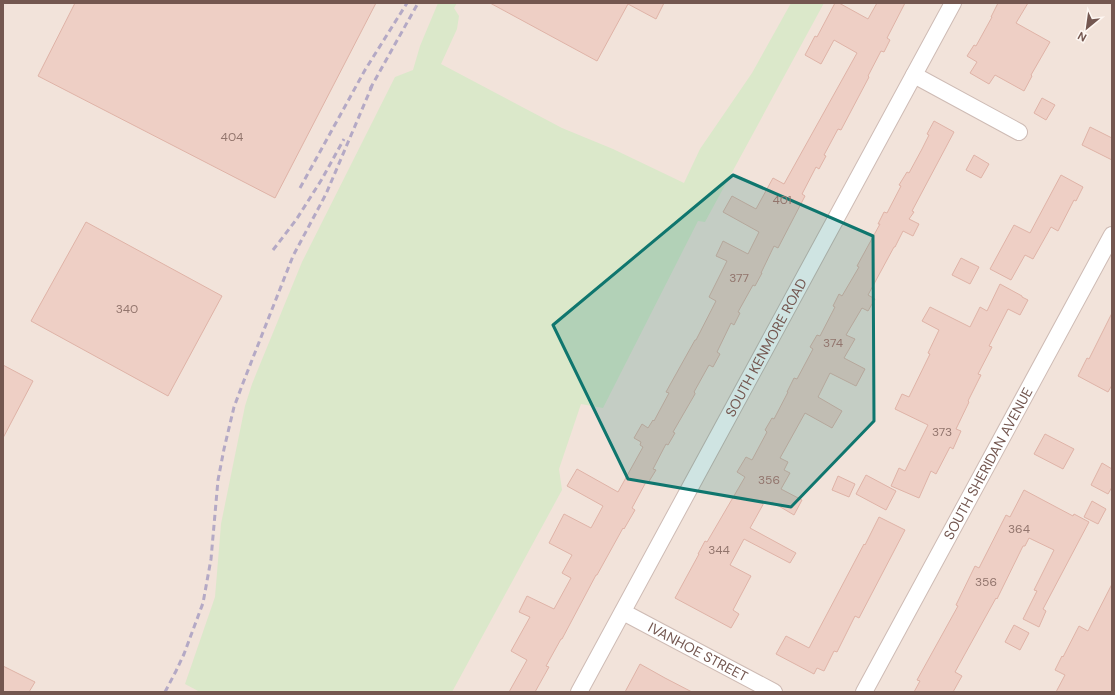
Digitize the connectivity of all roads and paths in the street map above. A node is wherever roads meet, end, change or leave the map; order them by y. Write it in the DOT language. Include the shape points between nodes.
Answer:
graph roads {
  1 [pos="953,3"];
  2 [pos="914,75"];
  3 [pos="1019,132"];
  4 [pos="1112,235"];
  5 [pos="623,612"];
  6 [pos="579,692"];
  7 [pos="774,692"];
  8 [pos="864,692"];
  1 -- 2 [label="street, SOUTH KENMORE ROAD"];
  2 -- 3 [label="street"];
  2 -- 5 [label="street, SOUTH KENMORE ROAD"];
  4 -- 8 [label="street, SOUTH SHERIDAN AVENUE"];
  5 -- 6 [label="street, SOUTH KENMORE ROAD"];
  5 -- 7 [label="street, IVANHOE STREET"];
}
